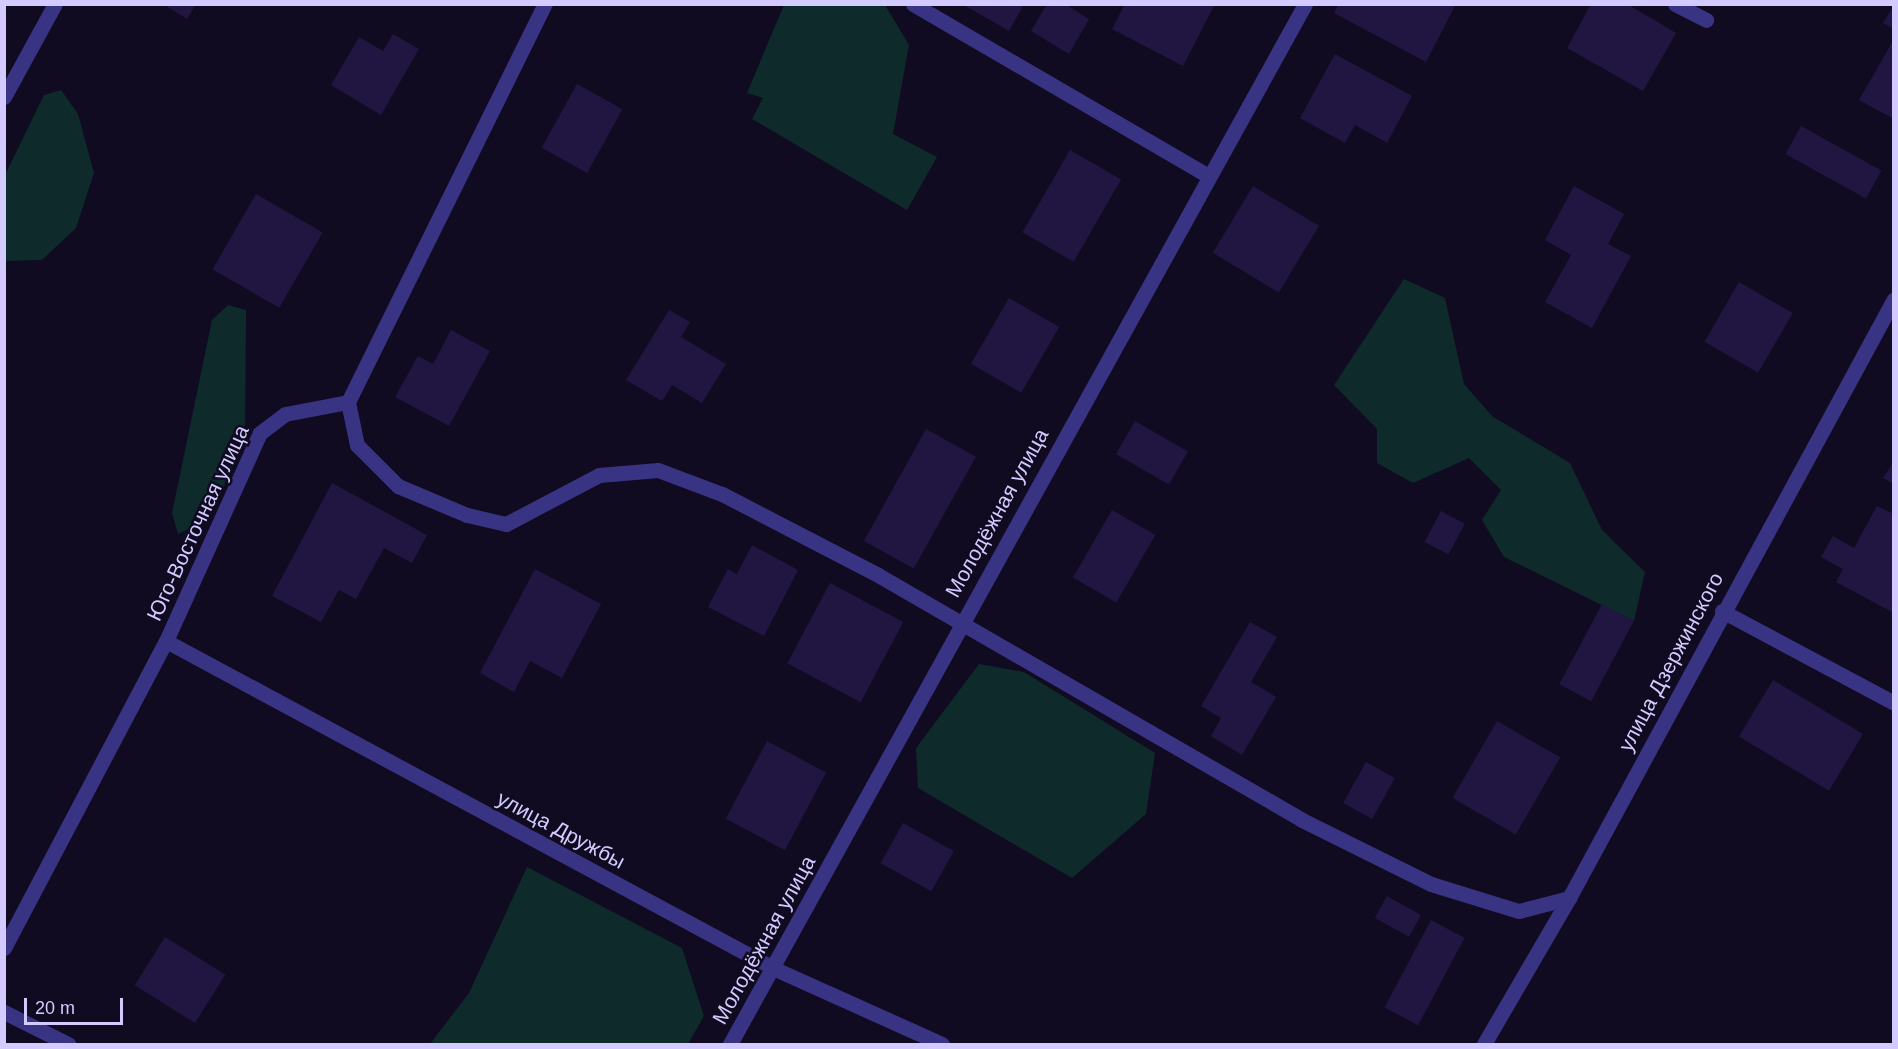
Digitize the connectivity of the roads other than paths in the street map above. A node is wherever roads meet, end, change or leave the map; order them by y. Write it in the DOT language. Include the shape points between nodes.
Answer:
graph roads {
  1 [pos="55,4"];
  2 [pos="545,4"];
  3 [pos="913,4"];
  4 [pos="1305,4"];
  5 [pos="1675,4"];
  6 [pos="1706,20"];
  7 [pos="4,98"];
  8 [pos="1207,175"];
  9 [pos="1893,299"];
  10 [pos="348,402"];
  11 [pos="1722,611"];
  12 [pos="960,624"];
  13 [pos="166,641"];
  14 [pos="1893,703"];
  15 [pos="1569,898"];
  16 [pos="4,948"];
  17 [pos="775,969"];
  18 [pos="4,1012"];
  19 [pos="68,1044"];
  20 [pos="730,1044"];
  21 [pos="942,1044"];
  22 [pos="1484,1044"];
  1 -- 7 [label="street"];
  2 -- 10 [label="street"];
  3 -- 8 [label="street"];
  4 -- 8 [label="street, Молодёжная улица"];
  5 -- 6 [label="street"];
  8 -- 12 [label="street, Молодёжная улица"];
  9 -- 11 [label="street, улица Дзержинского"];
  10 -- 12 [label="street" via="357,445 398,486 467,514 506,524 598,475 658,470 732,500"];
  10 -- 13 [label="street, Юго-Восточная улица" via="285,414 261,433"];
  11 -- 14 [label="street"];
  11 -- 15 [label="street, улица Дзержинского"];
  12 -- 15 [label="street" via="1302,820 1431,884 1519,911"];
  12 -- 17 [label="street, Молодёжная улица"];
  13 -- 16 [label="street, Юго-Восточная улица"];
  13 -- 17 [label="street, улица Дружбы"];
  15 -- 22 [label="street, улица Дзержинского"];
  17 -- 20 [label="street, Молодёжная улица"];
  17 -- 21 [label="street, улица Дружбы"];
  18 -- 19 [label="street"];
}
